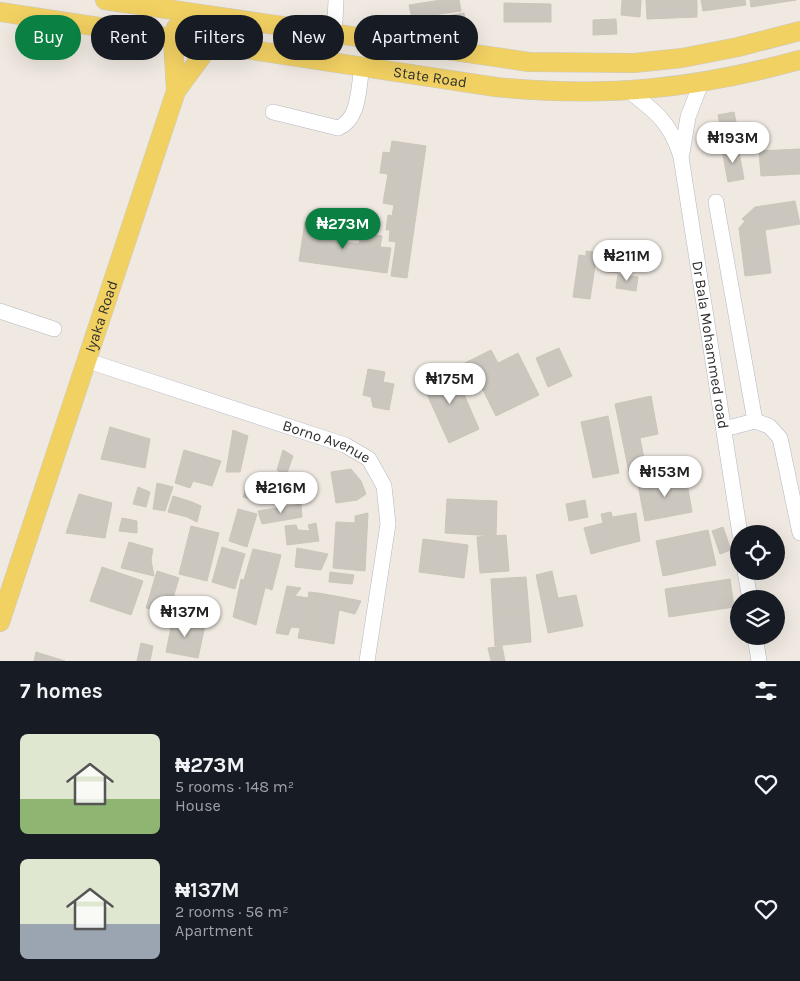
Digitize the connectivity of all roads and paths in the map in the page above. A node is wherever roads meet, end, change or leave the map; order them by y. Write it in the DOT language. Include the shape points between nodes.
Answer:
graph roads {
  1 [pos="105,0"];
  2 [pos="336,0"];
  3 [pos="0,12"];
  4 [pos="180,12"];
  5 [pos="202,15"];
  6 [pos="335,15"];
  7 [pos="800,31"];
  8 [pos="344,35"];
  9 [pos="173,39"];
  10 [pos="263,53"];
  11 [pos="199,60"];
  12 [pos="800,60"];
  13 [pos="327,62"];
  14 [pos="362,67"];
  15 [pos="701,83"];
  16 [pos="176,91"];
  17 [pos="629,91"];
  18 [pos="273,112"];
  19 [pos="681,157"];
  20 [pos="716,202"];
  21 [pos="0,312"];
  22 [pos="54,329"];
  23 [pos="85,360"];
  24 [pos="755,421"];
  25 [pos="724,430"];
  26 [pos="739,525"];
  27 [pos="800,533"];
  28 [pos="0,622"];
  29 [pos="757,645"];
  30 [pos="367,661"];
  31 [pos="759,661"];
  1 -- 4 [label="main road, State Road"];
  2 -- 6 [label="street"];
  3 -- 9 [label="main road, State Road"];
  4 -- 5 [label="main road, State Road"];
  4 -- 9 [label="main road"];
  7 -- 8 [label="main road, State Road" via="682,58 579,64 529,62"];
  9 -- 16 [label="main road"];
  10 -- 13 [label="main road, State Road"];
  11 -- 16 [label="main road, Iyaka Road"];
  12 -- 15 [label="main road, State Road"];
  13 -- 14 [label="main road, State Road"];
  14 -- 17 [label="main road, State Road" via="540,92"];
  14 -- 18 [label="street" via="353,118 346,125 338,128"];
  15 -- 17 [label="main road, State Road"];
  15 -- 19 [label="street" via="688,117"];
  16 -- 23 [label="main road, Iyaka Road"];
  17 -- 19 [label="street" via="668,125"];
  19 -- 25 [label="street, Dr Bala Mohammed road"];
  20 -- 24 [label="street"];
  21 -- 22 [label="street"];
  23 -- 28 [label="main road, Iyaka Road"];
  23 -- 30 [label="street, Borno Avenue" via="346,445 369,459 384,486 388,524"];
  24 -- 25 [label="street"];
  24 -- 27 [label="street" via="768,426 780,438"];
  25 -- 26 [label="street, Dr Bala Mohammed road"];
  29 -- 31 [label="street"];
}
